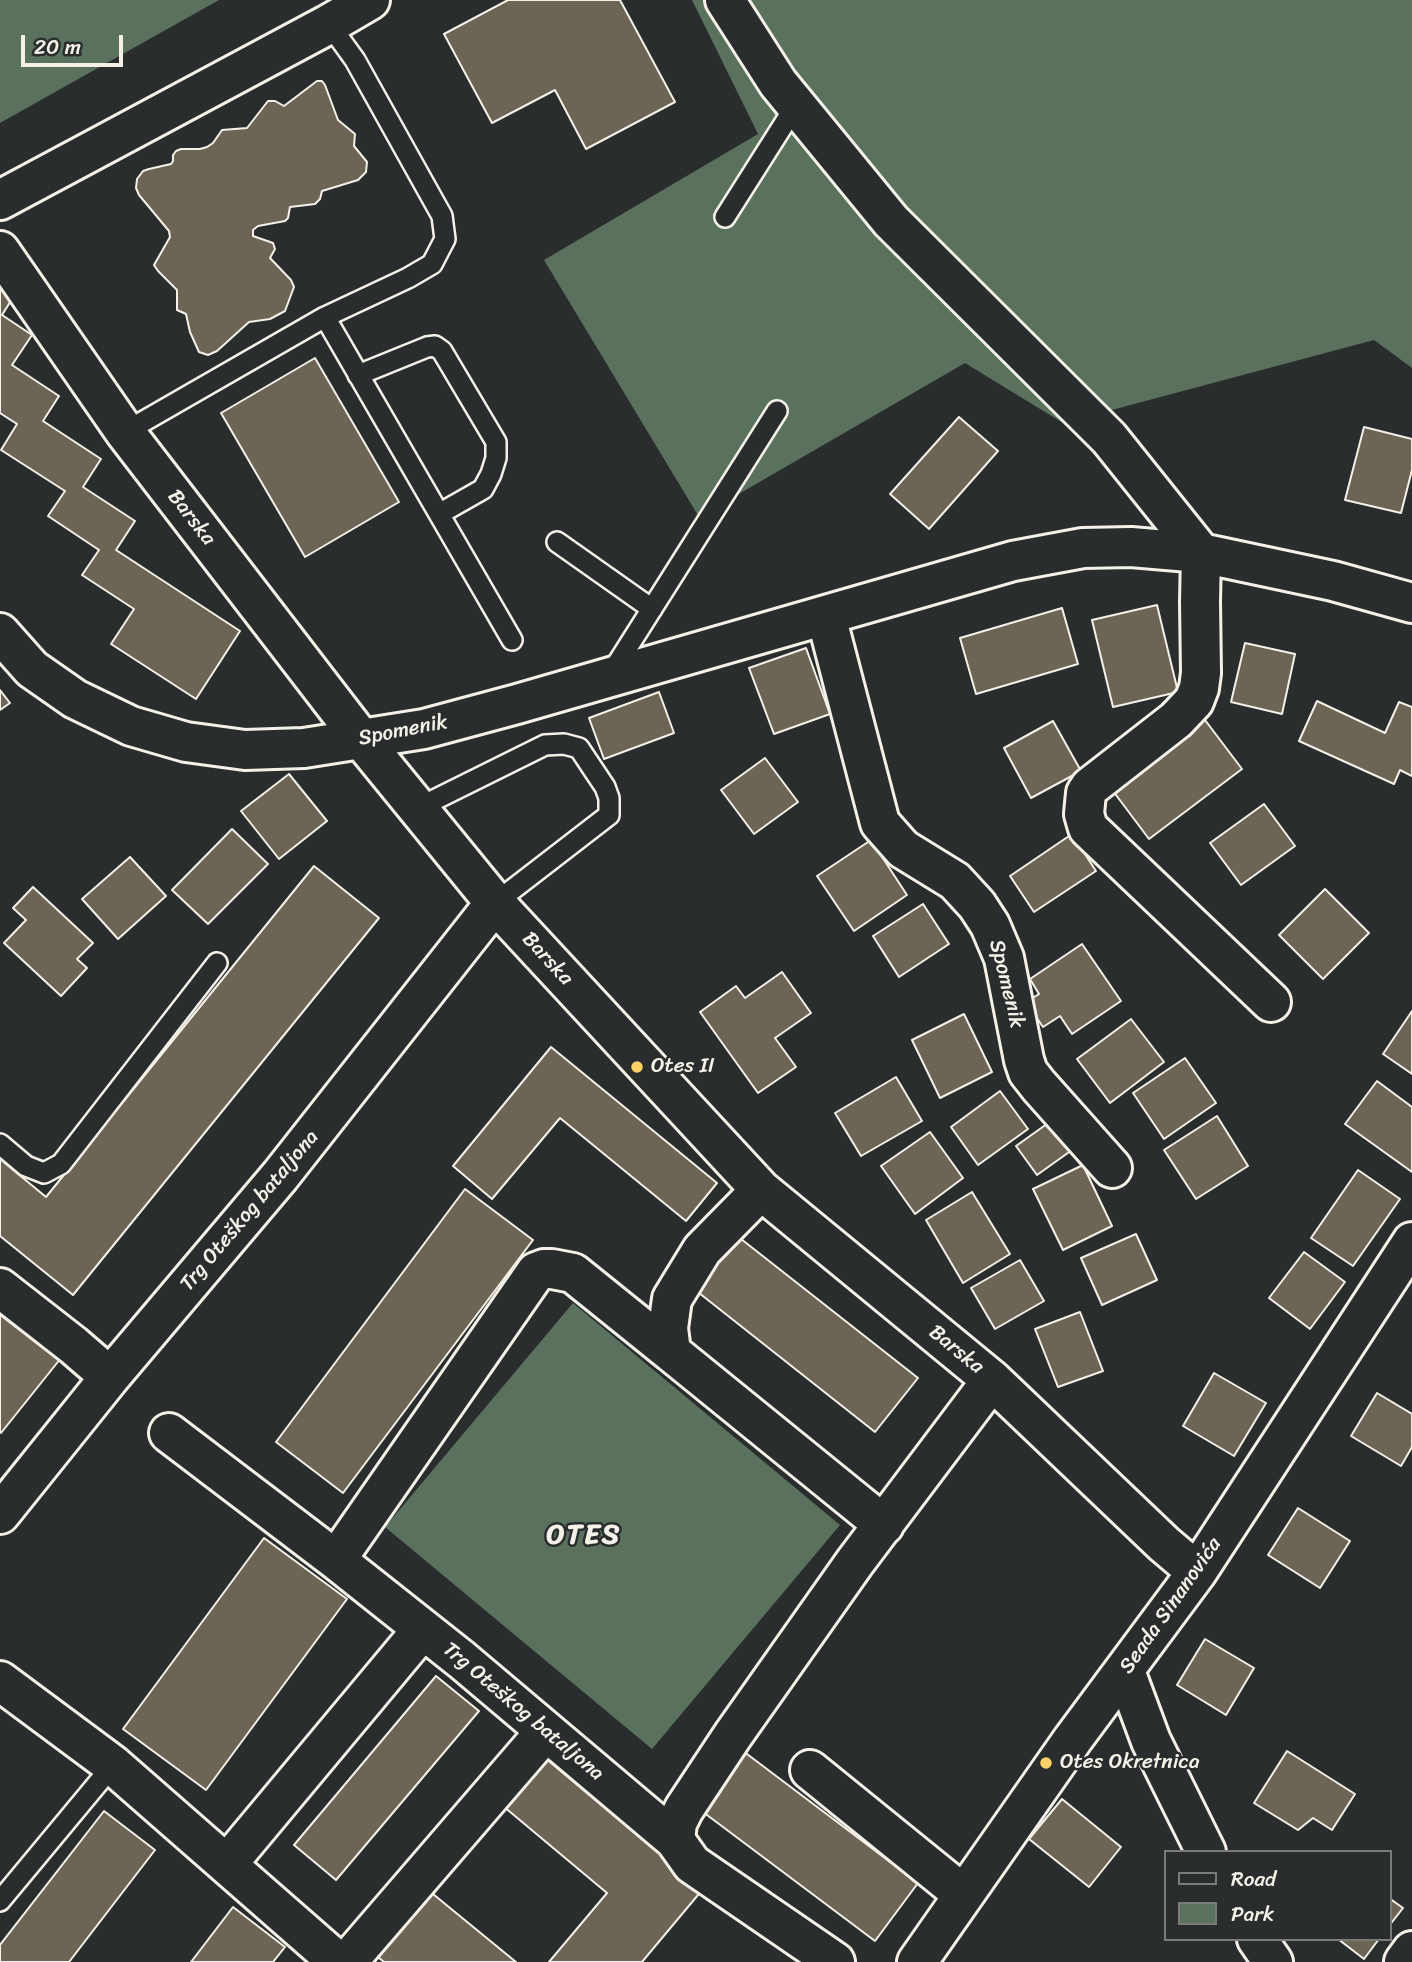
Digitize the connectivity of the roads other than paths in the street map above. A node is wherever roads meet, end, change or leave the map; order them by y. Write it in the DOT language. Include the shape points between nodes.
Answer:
graph roads {
  1 [pos="370,0"];
  2 [pos="725,0"];
  3 [pos="329,24"];
  4 [pos="796,105"];
  5 [pos="0,200"];
  6 [pos="725,217"];
  7 [pos="0,251"];
  8 [pos="325,317"];
  9 [pos="358,375"];
  10 [pos="777,411"];
  11 [pos="125,432"];
  12 [pos="439,514"];
  13 [pos="557,542"];
  14 [pos="1201,553"];
  15 [pos="1412,603"];
  16 [pos="652,609"];
  17 [pos="826,616"];
  18 [pos="0,633"];
  19 [pos="512,640"];
  20 [pos="607,678"];
  21 [pos="362,740"];
  22 [pos="418,808"];
  23 [pos="495,904"];
  24 [pos="217,963"];
  25 [pos="1271,1002"];
  26 [pos="0,1144"];
  27 [pos="1112,1168"];
  28 [pos="761,1190"];
  29 [pos="1412,1242"];
  30 [pos="0,1288"];
  31 [pos="671,1352"];
  32 [pos="110,1377"];
  33 [pos="992,1380"];
  34 [pos="169,1433"];
  35 [pos="0,1514"];
  36 [pos="884,1525"];
  37 [pos="336,1560"];
  38 [pos="1197,1572"];
  39 [pos="422,1629"];
  40 [pos="1125,1671"];
  41 [pos="0,1681"];
  42 [pos="546,1731"];
  43 [pos="113,1765"];
  44 [pos="810,1770"];
  45 [pos="675,1840"];
  46 [pos="1205,1850"];
  47 [pos="227,1864"];
  48 [pos="964,1895"];
  49 [pos="0,1901"];
  50 [pos="1258,1941"];
  51 [pos="1412,1951"];
  52 [pos="315,1955"];
  53 [pos="347,1962"];
  54 [pos="835,1962"];
  55 [pos="917,1962"];
  56 [pos="1273,1962"];
  57 [pos="1404,1962"];
  1 -- 3 [label="street"];
  2 -- 4 [label="street"];
  3 -- 5 [label="street"];
  3 -- 8 [label="lane" via="355,60 442,216 445,239 432,264"];
  4 -- 6 [label="lane"];
  4 -- 14 [label="street" via="891,221 1109,438"];
  7 -- 11 [label="street, Barska"];
  8 -- 9 [label="lane"];
  8 -- 11 [label="lane"];
  9 -- 12 [label="lane"];
  9 -- 12 [label="lane" via="435,346 496,442 496,458 482,489"];
  10 -- 16 [label="lane"];
  11 -- 21 [label="street, Barska"];
  12 -- 19 [label="lane"];
  13 -- 16 [label="lane"];
  14 -- 15 [label="street, Spomenik"];
  14 -- 17 [label="street, Spomenik" via="1131,547 1048,553"];
  14 -- 25 [label="street" via="1201,673 1194,701 1177,720 1090,787 1084,814 1088,828"];
  16 -- 20 [label="lane"];
  17 -- 20 [label="street, Spomenik"];
  17 -- 27 [label="street, Spomenik" via="880,823 903,849 955,881 977,905 1004,958 1028,1072"];
  18 -- 21 [label="street, Spomenik" via="32,669 75,699 131,726 186,742 245,750"];
  20 -- 21 [label="street, Spomenik" via="424,729"];
  21 -- 22 [label="street, Barska"];
  22 -- 23 [label="street, Barska"];
  22 -- 23 [label="lane" via="545,745 579,748 605,788 609,815"];
  23 -- 28 [label="street, Barska"];
  23 -- 32 [label="street, Trg Oteškog bataljona" via="280,1176"];
  24 -- 26 [label="lane" via="61,1164 44,1173 26,1166"];
  28 -- 31 [label="street" via="702,1250 672,1299"];
  28 -- 33 [label="street, Barska"];
  29 -- 38 [label="street, Seada Sinanovića"];
  30 -- 32 [label="street"];
  31 -- 36 [label="street"];
  31 -- 37 [label="street" via="573,1273 536,1272"];
  32 -- 35 [label="street, Trg Oteškog bataljona"];
  33 -- 36 [label="street"];
  33 -- 38 [label="street, Barska"];
  34 -- 37 [label="street, Trg Oteškog bataljona"];
  36 -- 45 [label="street" via="733,1735 684,1809"];
  37 -- 39 [label="street, Trg Oteškog bataljona"];
  38 -- 40 [label="street, Seada Sinanovića"];
  39 -- 42 [label="street, Trg Oteškog bataljona"];
  39 -- 47 [label="street"];
  40 -- 46 [label="street" via="1151,1741"];
  40 -- 48 [label="street, Seada Sinanovića"];
  41 -- 43 [label="street"];
  42 -- 45 [label="street, Trg Oteškog bataljona"];
  42 -- 53 [label="street"];
  43 -- 47 [label="street"];
  43 -- 49 [label="lane"];
  44 -- 48 [label="street"];
  45 -- 54 [label="street, Trg Oteškog bataljona" via="692,1864"];
  47 -- 52 [label="street"];
  48 -- 55 [label="street, Seada Sinanovića"];
  50 -- 56 [label="street"];
  51 -- 57 [label="street"];
}
